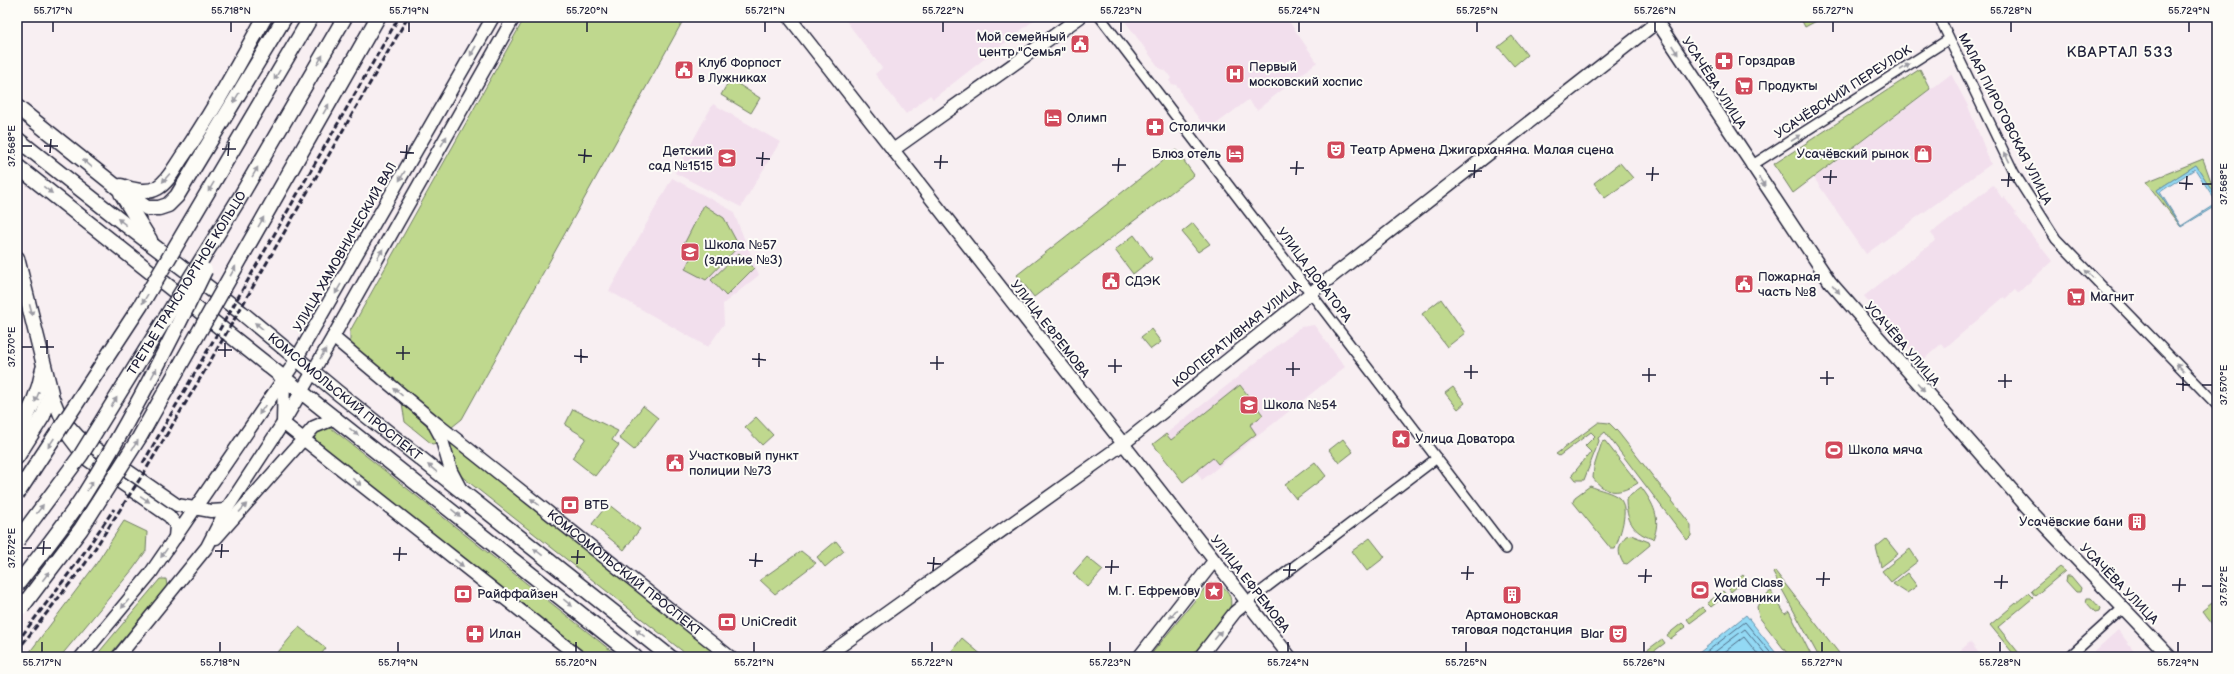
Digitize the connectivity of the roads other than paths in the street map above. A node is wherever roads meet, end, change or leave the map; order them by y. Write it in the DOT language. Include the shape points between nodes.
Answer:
graph roads {
  1 [pos="265,17"];
  2 [pos="284,17"];
  3 [pos="311,17"];
  4 [pos="345,17"];
  5 [pos="378,17"];
  6 [pos="493,17"];
  7 [pos="514,17"];
  8 [pos="789,17"];
  9 [pos="1080,17"];
  10 [pos="1100,17"];
  11 [pos="1939,17"];
  12 [pos="1656,20"];
  13 [pos="1949,39"];
  14 [pos="17,107"];
  15 [pos="17,139"];
  16 [pos="893,150"];
  17 [pos="17,166"];
  18 [pos="1752,166"];
  19 [pos="106,179"];
  20 [pos="118,188"];
  21 [pos="239,199"];
  22 [pos="153,245"];
  23 [pos="17,258"];
  24 [pos="1311,293"];
  25 [pos="333,337"];
  26 [pos="297,358"];
  27 [pos="44,359"];
  28 [pos="313,371"];
  29 [pos="284,378"];
  30 [pos="301,391"];
  31 [pos="51,393"];
  32 [pos="2217,405"];
  33 [pos="59,415"];
  34 [pos="428,416"];
  35 [pos="336,418"];
  36 [pos="283,423"];
  37 [pos="17,433"];
  38 [pos="303,439"];
  39 [pos="1123,444"];
  40 [pos="17,457"];
  41 [pos="1437,458"];
  42 [pos="463,492"];
  43 [pos="17,494"];
  44 [pos="195,510"];
  45 [pos="226,510"];
  46 [pos="175,538"];
  47 [pos="17,541"];
  48 [pos="207,547"];
  49 [pos="1506,549"];
  50 [pos="1214,561"];
  51 [pos="17,585"];
  52 [pos="1247,602"];
  53 [pos="2123,608"];
  54 [pos="17,614"];
  55 [pos="81,657"];
  56 [pos="118,657"];
  57 [pos="579,657"];
  58 [pos="635,657"];
  59 [pos="670,657"];
  60 [pos="730,657"];
  61 [pos="825,657"];
  62 [pos="1139,657"];
  63 [pos="1200,657"];
  64 [pos="1290,657"];
  65 [pos="2069,657"];
  66 [pos="2170,657"];
  1 -- 19 [label="main road, one-way" via="205,124 163,182 157,188 143,191 129,190"];
  2 -- 20 [label="main road, one-way" via="182,188 168,205 147,208"];
  3 -- 43 [label="main road, one-way, bridge" via="141,305"];
  21 -- 4 [label="main road, ТРЕТЬЕ ТРАНСПОРТНОЕ КОЛЬЦО, one-way, bridge"];
  54 -- 5 [label="main road, one-way, bridge" via="81,530 139,438"];
  6 -- 26 [label="street, УЛИЦА ХАМОВНИЧЕСКИЙ ВАЛ, one-way"];
  25 -- 7 [label="street, one-way"];
  8 -- 16 [label="street, УЛИЦА ЕФРЕМОВА"];
  9 -- 16 [label="street"];
  10 -- 24 [label="street, УЛИЦА ДОВАТОРА"];
  11 -- 13 [label="street, МАЛАЯ ПИРОГОВСКАЯ УЛИЦА"];
  12 -- 18 [label="street, УСАЧЁВА УЛИЦА, one-way"];
  12 -- 24 [label="street, КООПЕРАТИВНАЯ УЛИЦА"];
  18 -- 13 [label="street, УСАЧЁВСКИЙ ПЕРЕУЛОК, one-way"];
  32 -- 13 [label="street, МАЛАЯ ПИРОГОВСКАЯ УЛИЦА, one-way" via="2056,240 2014,172"];
  19 -- 14 [label="main road, one-way"];
  22 -- 15 [label="main road, КОМСОМОЛЬСКИЙ ПРОСПЕКТ, one-way"];
  16 -- 39 [label="street, УЛИЦА ЕФРЕМОВА"];
  17 -- 29 [label="main road, КОМСОМОЛЬСКИЙ ПРОСПЕКТ, one-way"];
  18 -- 53 [label="street, УСАЧЁВА УЛИЦА, one-way" via="1830,282 2030,511"];
  19 -- 20 [label="main road"];
  20 -- 22 [label="main road"];
  47 -- 21 [label="main road, ТРЕТЬЕ ТРАНСПОРТНОЕ КОЛЬЦО, one-way, bridge" via="81,455"];
  51 -- 21 [label="main road, one-way, bridge" via="84,496 130,419"];
  26 -- 22 [label="main road, КОМСОМОЛЬСКИЙ ПРОСПЕКТ, one-way"];
  23 -- 27 [label="main road, one-way"];
  24 -- 39 [label="street, КООПЕРАТИВНАЯ УЛИЦА"];
  24 -- 41 [label="street, УЛИЦА ДОВАТОРА"];
  28 -- 25 [label="street, one-way"];
  34 -- 25 [label="street, КОМСОМОЛЬСКИЙ ПРОСПЕКТ, one-way"];
  26 -- 28 [label="main road, КОМСОМОЛЬСКИЙ ПРОСПЕКТ"];
  26 -- 29 [label="street, УЛИЦА ХАМОВНИЧЕСКИЙ ВАЛ"];
  27 -- 31 [label="main road"];
  27 -- 37 [label="main road, one-way" via="40,388"];
  28 -- 30 [label="street"];
  42 -- 28 [label="main road, КОМСОМОЛЬСКИЙ ПРОСПЕКТ, one-way"];
  29 -- 30 [label="main road, КОМСОМОЛЬСКИЙ ПРОСПЕКТ"];
  29 -- 36 [label="street, КОМСОМОЛЬСКИЙ ПРОСПЕКТ"];
  29 -- 44 [label="street, УЛИЦА ХАМОВНИЧЕСКИЙ ВАЛ, one-way"];
  30 -- 35 [label="main road, КОМСОМОЛЬСКИЙ ПРОСПЕКТ"];
  30 -- 36 [label="street"];
  31 -- 33 [label="street"];
  31 -- 40 [label="main road" via="43,416"];
  33 -- 44 [label="street" via="79,437 143,483 177,505"];
  33 -- 46 [label="street, one-way" via="69,437 85,458 170,516 176,525"];
  34 -- 42 [label="street" via="437,427 451,471"];
  60 -- 34 [label="street, КОМСОМОЛЬСКИЙ ПРОСПЕКТ, one-way"];
  35 -- 38 [label="street" via="314,427"];
  35 -- 58 [label="main road, КОМСОМОЛЬСКИЙ ПРОСПЕКТ, one-way"];
  36 -- 38 [label="street"];
  36 -- 45 [label="street"];
  48 -- 38 [label="street, one-way"];
  38 -- 57 [label="street, one-way"];
  39 -- 50 [label="street, УЛИЦА ЕФРЕМОВА"];
  39 -- 61 [label="street, КООПЕРАТИВНАЯ УЛИЦА"];
  41 -- 49 [label="street, УЛИЦА ДОВАТОРА"];
  41 -- 52 [label="street"];
  59 -- 42 [label="main road, КОМСОМОЛЬСКИЙ ПРОСПЕКТ, one-way"];
  44 -- 45 [label="street"];
  44 -- 46 [label="street, УЛИЦА ХАМОВНИЧЕСКИЙ ВАЛ"];
  45 -- 48 [label="street"];
  46 -- 55 [label="street, УЛИЦА ХАМОВНИЧЕСКИЙ ВАЛ, one-way" via="150,574"];
  48 -- 56 [label="street"];
  50 -- 52 [label="street, УЛИЦА ЕФРЕМОВА"];
  50 -- 62 [label="street, one-way"];
  63 -- 52 [label="street, one-way" via="1235,612"];
  52 -- 64 [label="street, УЛИЦА ЕФРЕМОВА"];
  53 -- 65 [label="street"];
  53 -- 66 [label="street, УСАЧЁВА УЛИЦА"];
}
